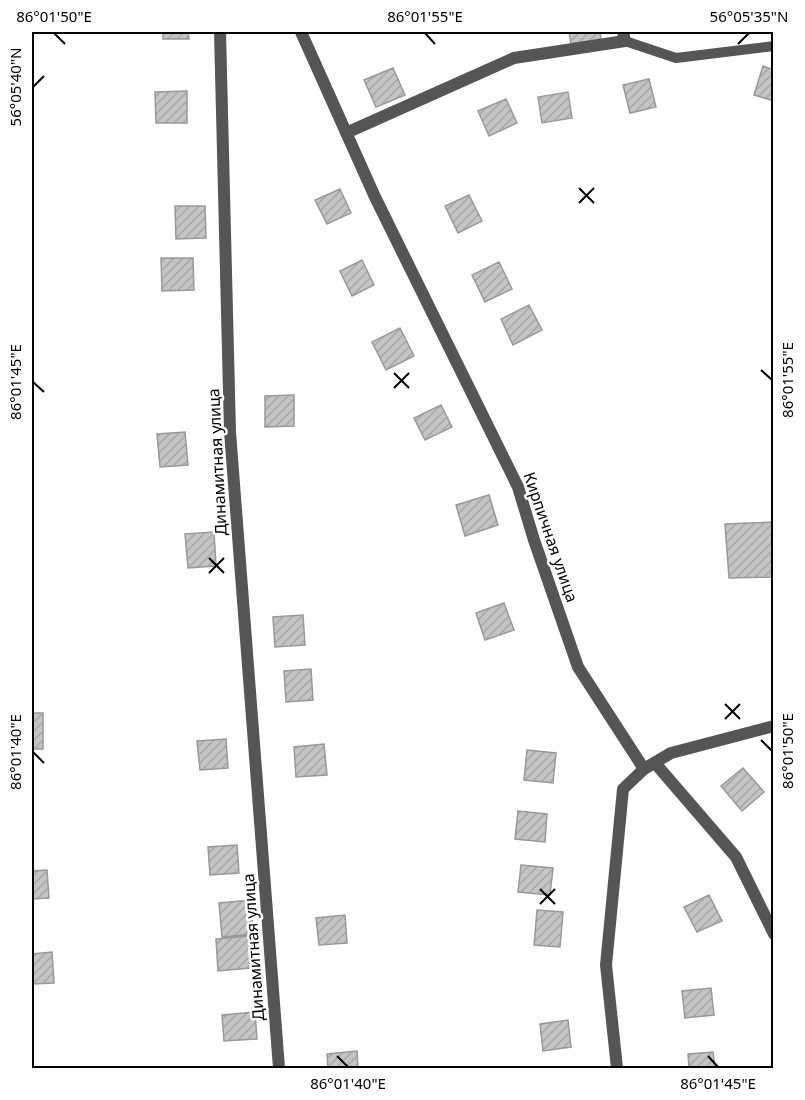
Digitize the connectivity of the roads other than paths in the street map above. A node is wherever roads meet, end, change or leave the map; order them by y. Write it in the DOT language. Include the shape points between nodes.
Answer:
graph roads {
  1 [pos="220,32"];
  2 [pos="301,32"];
  3 [pos="624,36"];
  4 [pos="774,46"];
  5 [pos="346,133"];
  6 [pos="774,726"];
  7 [pos="650,766"];
  8 [pos="774,934"];
  9 [pos="279,1068"];
  10 [pos="617,1068"];
  1 -- 9 [label="street, Динамитная улица" via="230,432"];
  2 -- 5 [label="street, Кирпичная улица"];
  3 -- 4 [label="lane" via="676,58"];
  3 -- 5 [label="street" via="514,58"];
  5 -- 7 [label="street, Кирпичная улица" via="518,487 578,667"];
  6 -- 7 [label="street" via="671,753"];
  7 -- 8 [label="street, Кирпичная улица" via="736,857"];
  7 -- 10 [label="street" via="623,789 606,965"];
}
